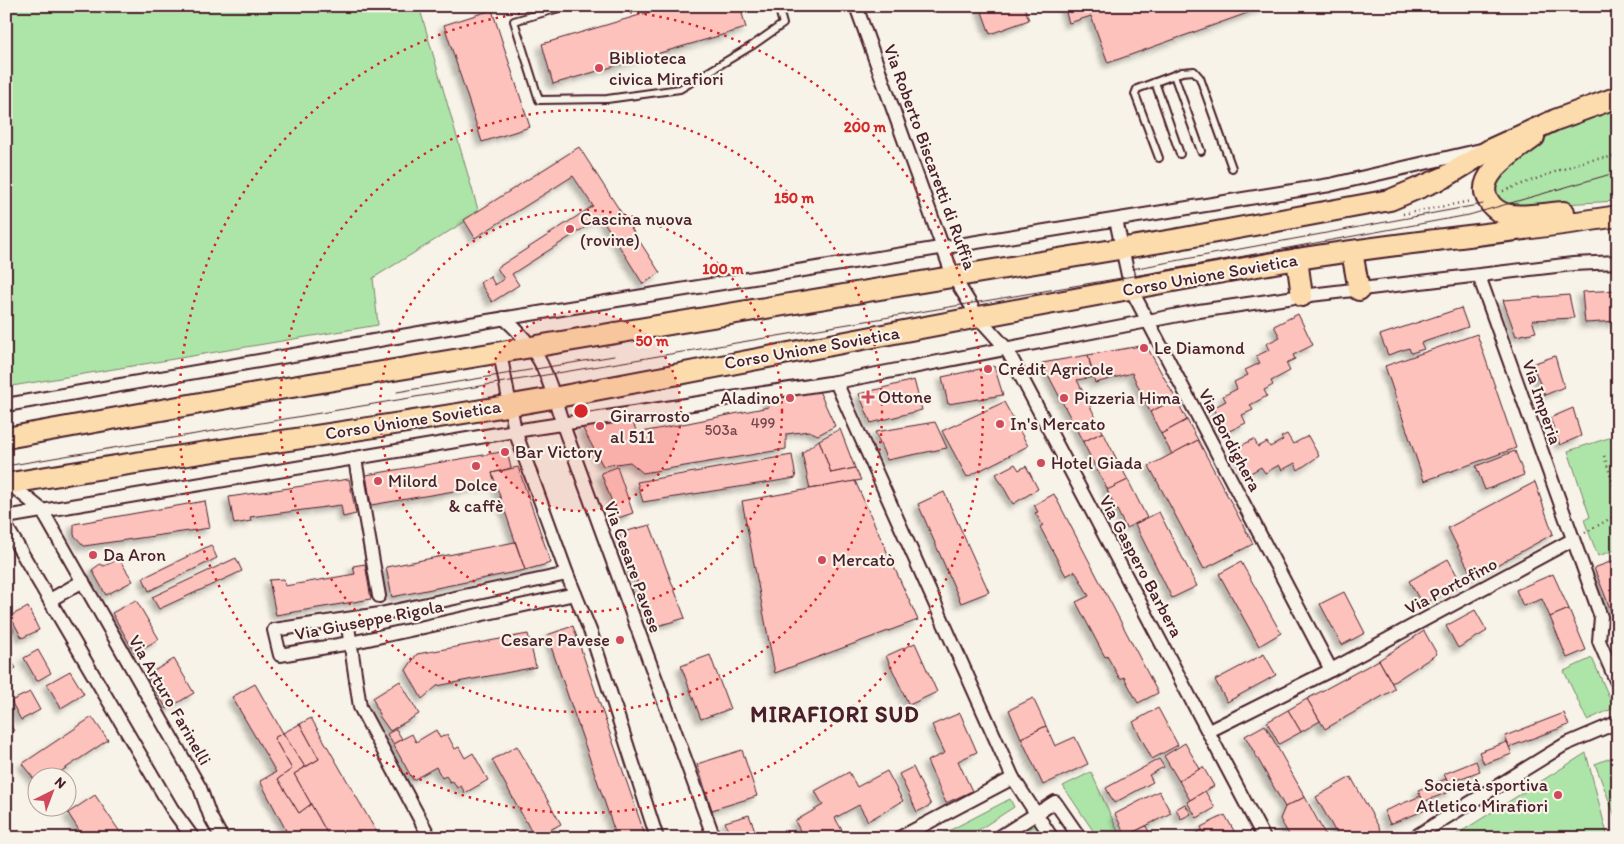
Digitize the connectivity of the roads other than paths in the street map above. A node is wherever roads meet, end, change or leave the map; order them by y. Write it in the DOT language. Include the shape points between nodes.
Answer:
graph roads {
  1 [pos="566,6"];
  2 [pos="778,6"];
  3 [pos="856,6"];
  4 [pos="1174,75"];
  5 [pos="1155,82"];
  6 [pos="1618,97"];
  7 [pos="1555,120"];
  8 [pos="1491,148"];
  9 [pos="1201,151"];
  10 [pos="1180,154"];
  11 [pos="1159,158"];
  12 [pos="1232,168"];
  13 [pos="1618,211"];
  14 [pos="1618,216"];
  15 [pos="1116,220"];
  16 [pos="942,248"];
  17 [pos="1122,248"];
  18 [pos="1352,252"];
  19 [pos="1297,259"];
  20 [pos="1618,262"];
  21 [pos="953,276"];
  22 [pos="1478,276"];
  23 [pos="1131,289"];
  24 [pos="1359,290"];
  25 [pos="1302,296"];
  26 [pos="978,317"];
  27 [pos="504,318"];
  28 [pos="1148,321"];
  29 [pos="532,348"];
  30 [pos="1006,348"];
  31 [pos="500,353"];
  32 [pos="836,382"];
  33 [pos="556,397"];
  34 [pos="509,404"];
  35 [pos="6,405"];
  36 [pos="562,423"];
  37 [pos="515,431"];
  38 [pos="6,438"];
  39 [pos="355,459"];
  40 [pos="7,485"];
  41 [pos="42,510"];
  42 [pos="6,517"];
  43 [pos="6,526"];
  44 [pos="1572,540"];
  45 [pos="566,574"];
  46 [pos="83,581"];
  47 [pos="575,594"];
  48 [pos="379,596"];
  49 [pos="50,600"];
  50 [pos="347,620"];
  51 [pos="6,622"];
  52 [pos="6,636"];
  53 [pos="350,643"];
  54 [pos="1331,670"];
  55 [pos="1618,685"];
  56 [pos="1618,722"];
  57 [pos="1209,731"];
  58 [pos="1013,778"];
  59 [pos="1036,813"];
  60 [pos="1050,837"];
  61 [pos="193,838"];
  62 [pos="222,838"];
  63 [pos="430,838"];
  64 [pos="657,838"];
  65 [pos="714,838"];
  66 [pos="899,838"];
  67 [pos="998,838"];
  68 [pos="1080,838"];
  69 [pos="1264,838"];
  70 [pos="1413,838"];
  1 -- 2 [label="lane" via="514,21 539,100 607,99 680,89 783,24"];
  3 -- 16 [label="street, Via Roberto Biscaretti di Ruffia"];
  4 -- 5 [label="lane"];
  4 -- 9 [label="lane"];
  4 -- 12 [label="lane" via="1194,71 1200,78"];
  5 -- 10 [label="lane"];
  5 -- 11 [label="lane" via="1137,89 1135,94"];
  6 -- 7 [label="main road"];
  7 -- 8 [label="main road"];
  7 -- 13 [label="main road" via="1493,170 1484,189 1489,203 1510,215"];
  8 -- 15 [label="street" via="1330,185"];
  8 -- 17 [label="main road" via="1445,177 1390,200"];
  14 -- 18 [label="main road, Corso Unione Sovietica"];
  15 -- 16 [label="street"];
  15 -- 17 [label="street, Via Bordighera"];
  16 -- 21 [label="street, Via Roberto Biscaretti di Ruffia"];
  16 -- 27 [label="street"];
  17 -- 21 [label="main road"];
  17 -- 23 [label="street, Via Bordighera"];
  18 -- 19 [label="main road, Corso Unione Sovietica"];
  18 -- 24 [label="main road"];
  19 -- 23 [label="main road, Corso Unione Sovietica"];
  19 -- 25 [label="main road"];
  20 -- 22 [label="street, Corso Unione Sovietica"];
  21 -- 26 [label="street, Via Roberto Biscaretti di Ruffia"];
  21 -- 29 [label="main road"];
  22 -- 24 [label="street, Corso Unione Sovietica"];
  22 -- 44 [label="street, Via Imperia"];
  23 -- 26 [label="main road, Corso Unione Sovietica"];
  23 -- 28 [label="street, Via Bordighera"];
  24 -- 25 [label="street, Corso Unione Sovietica"];
  25 -- 28 [label="street, Corso Unione Sovietica"];
  26 -- 30 [label="street, Via Gaspero Barbera"];
  26 -- 33 [label="main road, Corso Unione Sovietica"];
  27 -- 29 [label="street, Via Cesare Pavese"];
  27 -- 35 [label="street"];
  28 -- 30 [label="street, Corso Unione Sovietica"];
  28 -- 54 [label="street, Via Bordighera"];
  29 -- 31 [label="main road"];
  29 -- 33 [label="street, Via Cesare Pavese"];
  30 -- 32 [label="street, Corso Unione Sovietica"];
  30 -- 57 [label="street, Via Gaspero Barbera"];
  31 -- 34 [label="street"];
  31 -- 38 [label="main road"];
  32 -- 36 [label="street, Corso Unione Sovietica"];
  32 -- 58 [label="street"];
  33 -- 34 [label="main road, Corso Unione Sovietica"];
  33 -- 36 [label="street, Via Cesare Pavese"];
  34 -- 37 [label="street"];
  34 -- 40 [label="main road, Corso Unione Sovietica"];
  36 -- 37 [label="street, Corso Unione Sovietica"];
  36 -- 65 [label="street, Via Cesare Pavese"];
  37 -- 39 [label="street, Corso Unione Sovietica"];
  37 -- 45 [label="street"];
  39 -- 41 [label="street, Corso Unione Sovietica"];
  39 -- 48 [label="street, Corso Unione Sovietica"];
  40 -- 41 [label="street, Via Arturo Farinelli"];
  41 -- 42 [label="street, Corso Unione Sovietica"];
  41 -- 46 [label="street, Via Arturo Farinelli"];
  43 -- 49 [label="street"];
  44 -- 54 [label="street, Via Portofino"];
  44 -- 55 [label="street" via="1601,617 1599,641"];
  45 -- 47 [label="street"];
  45 -- 50 [label="street, Via Giuseppe Rigola"];
  46 -- 49 [label="street"];
  46 -- 62 [label="street, Via Arturo Farinelli" via="200,788"];
  47 -- 53 [label="street, Via Giuseppe Rigola"];
  47 -- 64 [label="street" via="591,633"];
  49 -- 61 [label="street" via="172,809"];
  50 -- 53 [label="street"];
  50 -- 53 [label="street, Via Giuseppe Rigola" via="274,630 280,655"];
  51 -- 52 [label="lane" via="9,630"];
  53 -- 63 [label="street" via="360,707"];
  54 -- 57 [label="street, Via Portofino"];
  56 -- 70 [label="street" via="1564,746"];
  57 -- 69 [label="street, Via Gaspero Barbera"];
  58 -- 59 [label="street"];
  58 -- 66 [label="street"];
  59 -- 60 [label="street"];
  59 -- 67 [label="street"];
  59 -- 68 [label="street" via="1055,802"];
}
